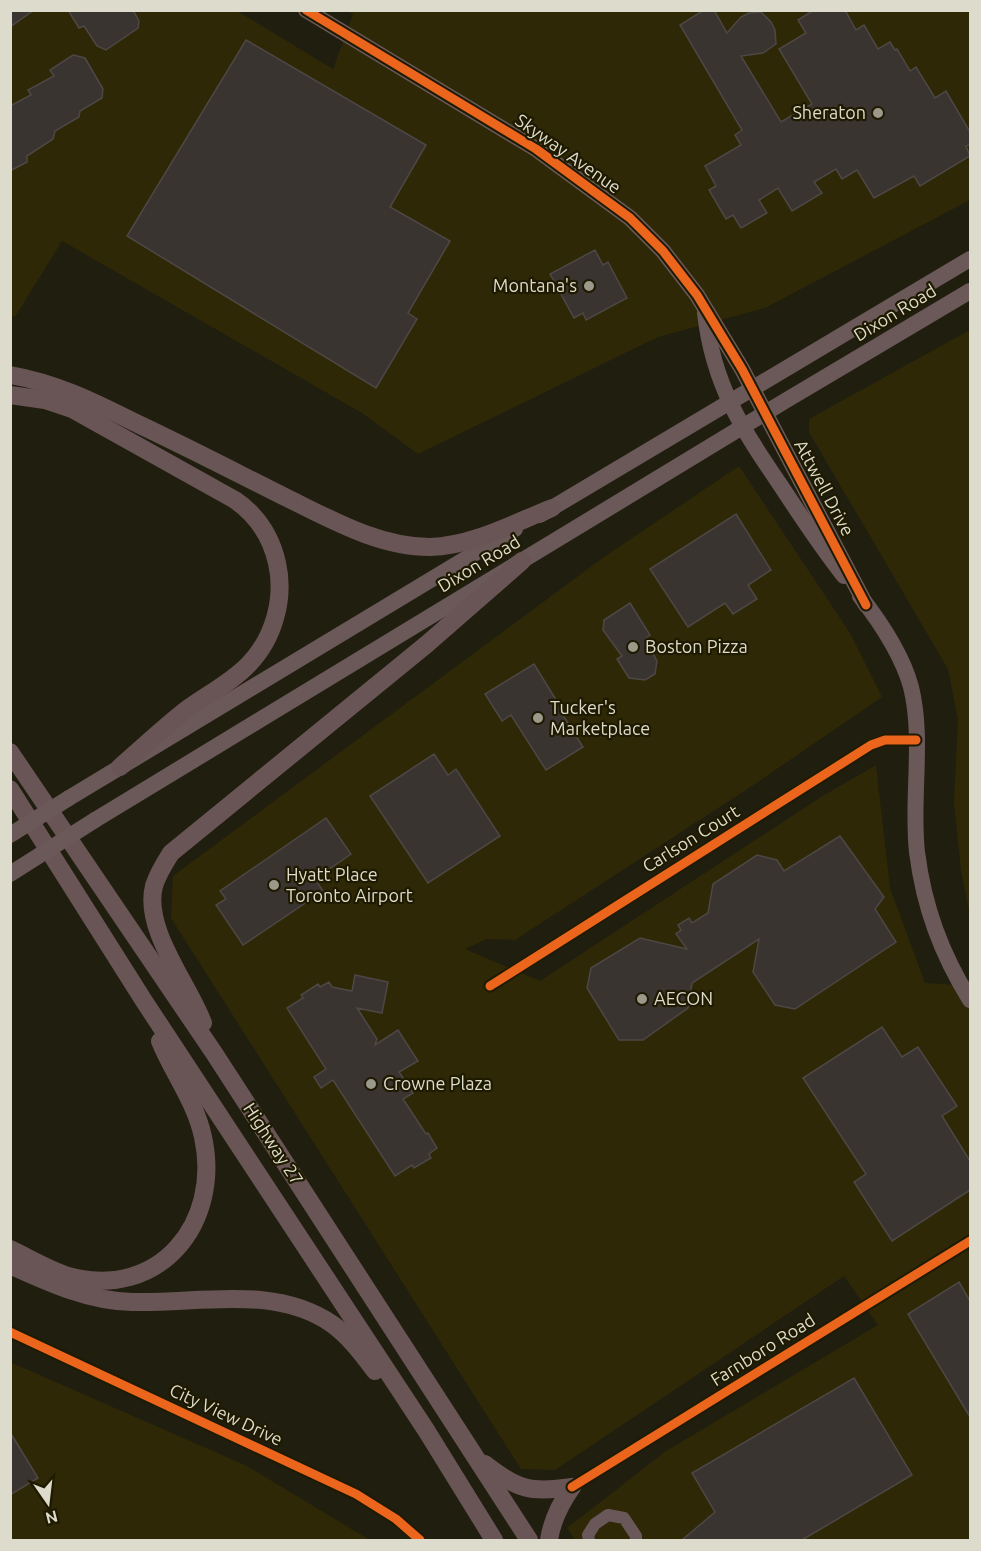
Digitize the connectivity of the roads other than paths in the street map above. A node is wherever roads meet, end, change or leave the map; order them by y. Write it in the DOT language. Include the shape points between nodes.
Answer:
graph roads {
  1 [pos="306,10"];
  2 [pos="970,259"];
  3 [pos="970,291"];
  4 [pos="704,310"];
  5 [pos="10,375"];
  6 [pos="752,387"];
  7 [pos="10,395"];
  8 [pos="730,402"];
  9 [pos="765,414"];
  10 [pos="742,429"];
  11 [pos="552,508"];
  12 [pos="522,561"];
  13 [pos="866,605"];
  14 [pos="916,740"];
  15 [pos="10,752"];
  16 [pos="120,767"];
  17 [pos="10,789"];
  18 [pos="10,835"];
  19 [pos="10,874"];
  20 [pos="490,986"];
  21 [pos="970,1000"];
  22 [pos="144,1001"];
  23 [pos="214,1053"];
  24 [pos="970,1242"];
  25 [pos="10,1249"];
  26 [pos="10,1265"];
  27 [pos="10,1332"];
  28 [pos="426,1430"];
  29 [pos="475,1456"];
  30 [pos="572,1486"];
  31 [pos="420,1540"];
  32 [pos="494,1540"];
  33 [pos="529,1540"];
  34 [pos="549,1540"];
  35 [pos="589,1540"];
  36 [pos="636,1540"];
  1 -- 4 [label="main road, Skyway Avenue" via="536,149 595,191 663,251"];
  2 -- 6 [label="main road, Dixon Road"];
  3 -- 9 [label="main road, Dixon Road"];
  4 -- 6 [label="main road, Skyway Avenue"];
  4 -- 8 [label="main road, Skyway Avenue" via="708,342"];
  5 -- 11 [label="main road" via="40,380 87,400 380,540 433,547 484,534"];
  6 -- 8 [label="main road, Dixon Road"];
  6 -- 9 [label="main road, Attwell Drive"];
  7 -- 16 [label="main road" via="72,409 236,500 249,510 272,544 280,600 262,645 249,664 185,711"];
  8 -- 10 [label="main road, Attwell Drive"];
  8 -- 11 [label="main road, Dixon Road"];
  9 -- 10 [label="main road, Dixon Road"];
  9 -- 13 [label="main road, Attwell Drive"];
  10 -- 12 [label="main road, Dixon Road"];
  10 -- 13 [label="main road, Attwell Drive" via="824,551"];
  11 -- 16 [label="main road, Dixon Road"];
  12 -- 19 [label="main road, Dixon Road, bridge"];
  12 -- 23 [label="main road" via="427,644 171,853 160,870 154,888 155,919"];
  13 -- 14 [label="main road, Attwell Drive" via="891,641 911,688"];
  14 -- 20 [label="street, Carlson Court" via="885,740 871,745"];
  14 -- 21 [label="main road, Attwell Drive" via="917,850 927,909 953,973"];
  15 -- 23 [label="main road, Highway 27"];
  16 -- 18 [label="main road, Dixon Road, bridge"];
  17 -- 22 [label="main road, Highway 27"];
  22 -- 25 [label="main road" via="203,1136 206,1185 189,1235 156,1266 110,1279 68,1275"];
  22 -- 28 [label="main road, Highway 27"];
  23 -- 29 [label="main road, Highway 27"];
  24 -- 30 [label="street, Farnboro Road"];
  26 -- 28 [label="main road" via="58,1287 101,1298 131,1302 249,1300 306,1309 334,1325 362,1353"];
  27 -- 31 [label="street, City View Drive" via="356,1494 396,1519"];
  28 -- 32 [label="main road, Highway 27"];
  29 -- 30 [label="main road" via="501,1477 528,1489 544,1491"];
  29 -- 33 [label="main road, Highway 27"];
  30 -- 34 [label="main road" via="551,1524"];
  35 -- 36 [label="street" via="595,1524 608,1515 624,1518"];
}
